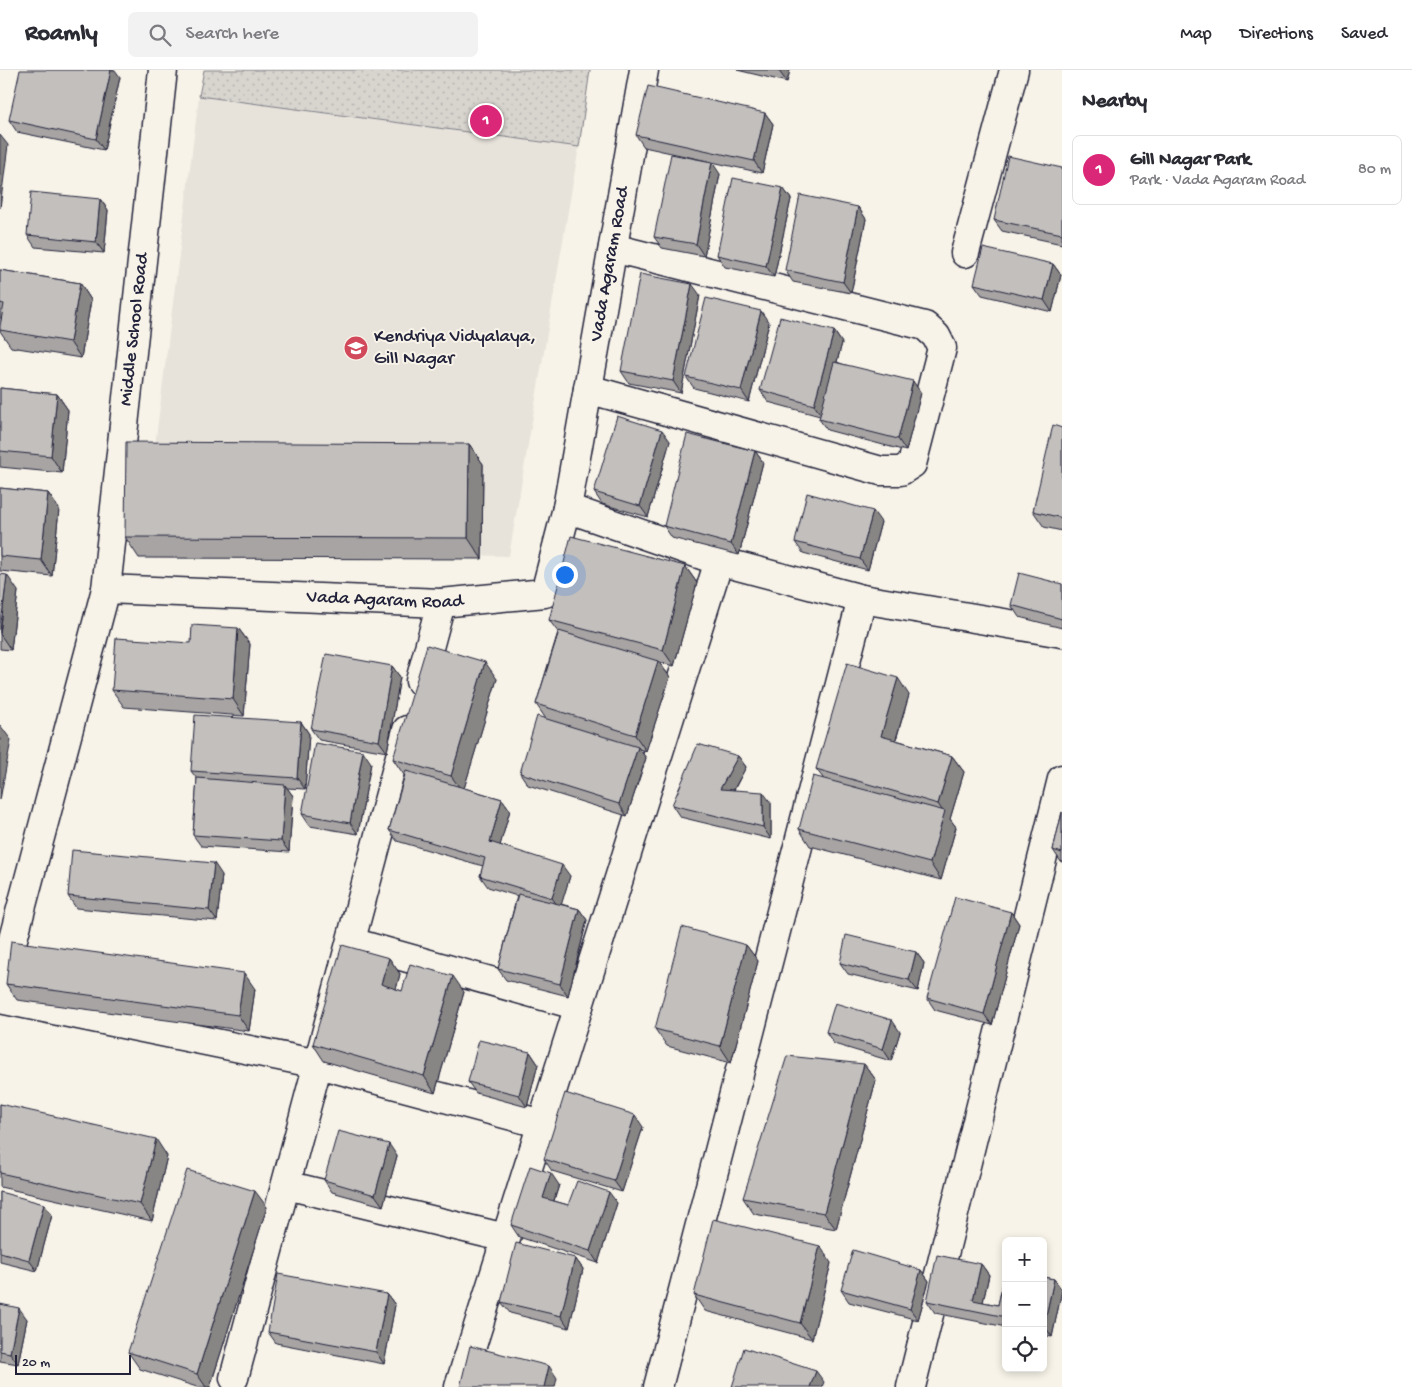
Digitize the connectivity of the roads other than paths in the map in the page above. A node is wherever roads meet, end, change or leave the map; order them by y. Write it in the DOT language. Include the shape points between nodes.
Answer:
graph roads {
  1 [pos="162,70"];
  2 [pos="644,70"];
  3 [pos="1014,70"];
  4 [pos="613,248"];
  5 [pos="965,253"];
  6 [pos="588,389"];
  7 [pos="567,508"];
  8 [pos="720,561"];
  9 [pos="106,589"];
  10 [pos="862,599"];
  11 [pos="441,603"];
  12 [pos="1062,633"];
  13 [pos="1062,779"];
  14 [pos="351,942"];
  15 [pos="1,986"];
  16 [pos="579,1006"];
  17 [pos="318,1064"];
  18 [pos="542,1124"];
  19 [pos="286,1185"];
  20 [pos="506,1238"];
  21 [pos="234,1378"];
  22 [pos="459,1387"];
  23 [pos="658,1387"];
  24 [pos="911,1387"];
  1 -- 9 [label="street, Middle School Road"];
  2 -- 4 [label="street, Vada Agaram Road"];
  3 -- 5 [label="street"];
  4 -- 6 [label="street, Vada Agaram Road"];
  4 -- 6 [label="street" via="925,326 936,336 942,348 912,464 901,471 881,471"];
  6 -- 7 [label="street, Vada Agaram Road"];
  7 -- 8 [label="street"];
  7 -- 11 [label="street, Vada Agaram Road" via="546,593"];
  8 -- 10 [label="street"];
  8 -- 16 [label="street"];
  9 -- 11 [label="street, Vada Agaram Road"];
  9 -- 15 [label="street"];
  10 -- 12 [label="street"];
  10 -- 23 [label="street"];
  11 -- 14 [label="street"];
  13 -- 24 [label="street"];
  14 -- 16 [label="street"];
  14 -- 17 [label="street"];
  15 -- 17 [label="street"];
  16 -- 18 [label="street"];
  17 -- 18 [label="street"];
  17 -- 19 [label="street"];
  18 -- 20 [label="street"];
  19 -- 20 [label="street"];
  19 -- 21 [label="street"];
  20 -- 22 [label="street"];
}
